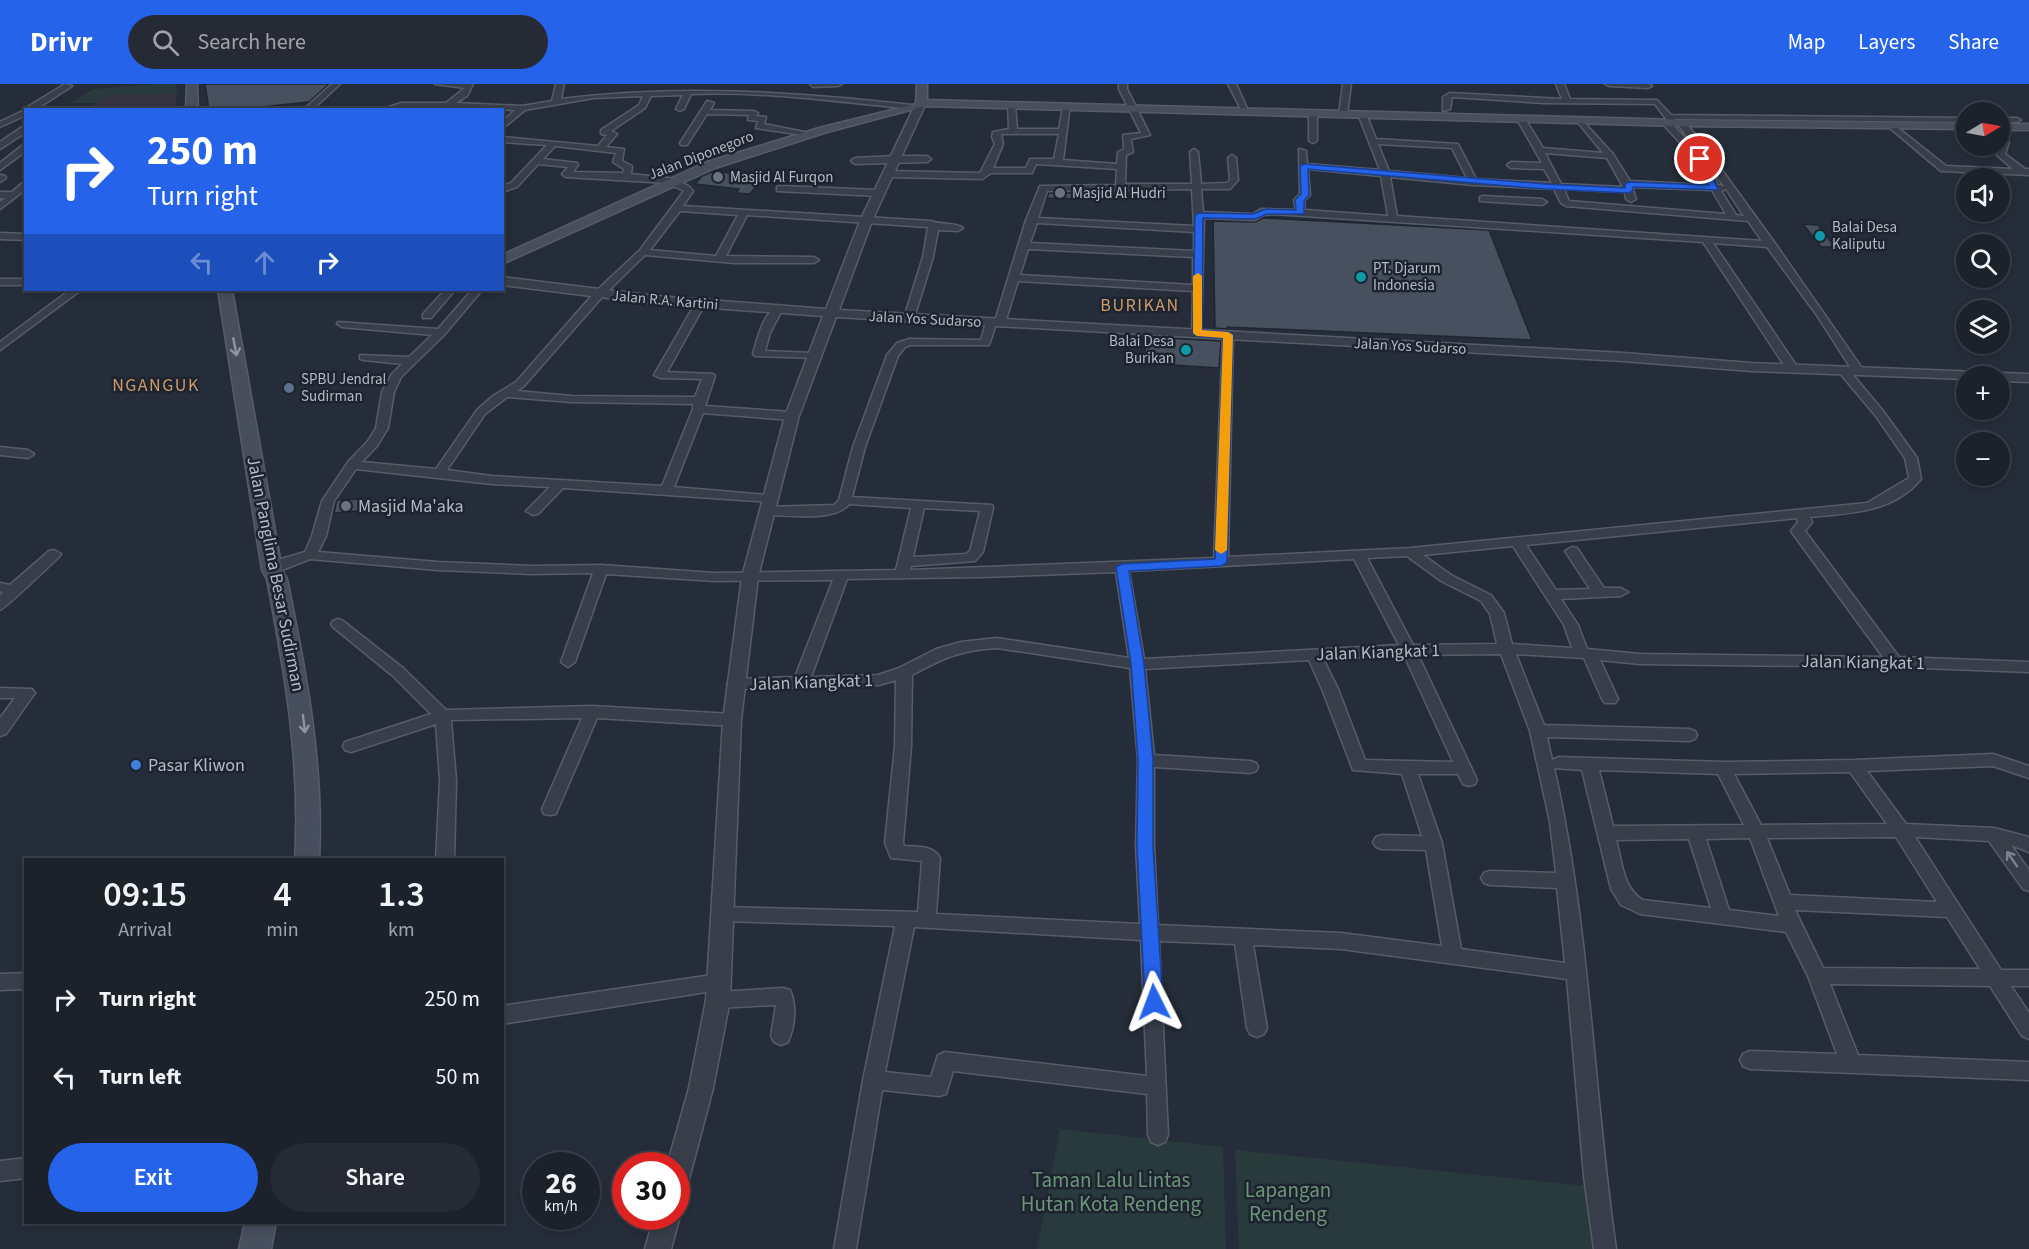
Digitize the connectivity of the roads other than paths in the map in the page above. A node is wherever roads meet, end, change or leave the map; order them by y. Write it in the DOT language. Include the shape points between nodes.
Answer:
graph roads {
  1 [pos="56,84"];
  2 [pos="192,84"];
  3 [pos="336,84"];
  4 [pos="439,84"];
  5 [pos="450,84"];
  6 [pos="560,84"];
  7 [pos="659,84"];
  8 [pos="838,84"];
  9 [pos="922,84"];
  10 [pos="1123,84"];
  11 [pos="1232,84"];
  12 [pos="1347,84"];
  13 [pos="1462,84"];
  14 [pos="1560,84"];
  15 [pos="1609,84"];
  16 [pos="1648,85"];
  17 [pos="813,86"];
  18 [pos="698,88"];
  19 [pos="719,91"];
  20 [pos="688,92"];
  21 [pos="766,93"];
  22 [pos="648,94"];
  23 [pos="658,94"];
  24 [pos="1459,96"];
  25 [pos="1488,98"];
  26 [pos="1539,100"];
  27 [pos="1567,101"];
  28 [pos="556,102"];
  29 [pos="1657,102"];
  30 [pos="918,105"];
  31 [pos="1011,106"];
  32 [pos="444,107"];
  33 [pos="32,108"];
  34 [pos="192,108"];
  35 [pos="309,108"];
  36 [pos="391,108"];
  37 [pos="522,108"];
  38 [pos="1067,108"];
  39 [pos="1133,108"];
  40 [pos="1446,109"];
  41 [pos="680,110"];
  42 [pos="1246,111"];
  43 [pos="705,112"];
  44 [pos="1313,112"];
  45 [pos="24,113"];
  46 [pos="754,113"];
  47 [pos="1343,114"];
  48 [pos="1362,114"];
  49 [pos="1499,118"];
  50 [pos="1521,119"];
  51 [pos="1551,120"];
  52 [pos="1580,120"];
  53 [pos="1956,120"];
  54 [pos="2010,120"];
  55 [pos="2017,120"];
  56 [pos="1672,121"];
  57 [pos="0,125"];
  58 [pos="504,125"];
  59 [pos="1893,126"];
  60 [pos="1956,126"];
  61 [pos="2010,127"];
  62 [pos="2029,127"];
  63 [pos="24,130"];
  64 [pos="1012,130"];
  65 [pos="1063,131"];
  66 [pos="810,134"];
  67 [pos="504,139"];
  68 [pos="1313,141"];
  69 [pos="1373,141"];
  70 [pos="553,143"];
  71 [pos="684,143"];
  72 [pos="0,146"];
  73 [pos="24,149"];
  74 [pos="600,149"];
  75 [pos="1539,150"];
  76 [pos="1302,151"];
  77 [pos="1194,152"];
  78 [pos="1610,156"];
  79 [pos="2002,156"];
  80 [pos="1232,158"];
  81 [pos="927,159"];
  82 [pos="855,160"];
  83 [pos="535,161"];
  84 [pos="1058,162"];
  85 [pos="892,165"];
  86 [pos="1511,165"];
  87 [pos="1304,166"];
  88 [pos="1547,166"];
  89 [pos="0,167"];
  90 [pos="1121,167"];
  91 [pos="988,170"];
  92 [pos="2026,172"];
  93 [pos="1386,174"];
  94 [pos="627,176"];
  95 [pos="673,182"];
  96 [pos="1476,182"];
  97 [pos="24,185"];
  98 [pos="1556,186"];
  99 [pos="1120,187"];
  100 [pos="1195,187"];
  101 [pos="1629,187"];
  102 [pos="504,188"];
  103 [pos="1715,188"];
  104 [pos="1731,188"];
  105 [pos="780,189"];
  106 [pos="878,193"];
  107 [pos="0,195"];
  108 [pos="14,195"];
  109 [pos="1542,202"];
  110 [pos="0,206"];
  111 [pos="677,208"];
  112 [pos="1631,209"];
  113 [pos="1567,210"];
  114 [pos="1486,212"];
  115 [pos="743,213"];
  116 [pos="1301,213"];
  117 [pos="1199,216"];
  118 [pos="1393,218"];
  119 [pos="1734,218"];
  120 [pos="1752,219"];
  121 [pos="1031,220"];
  122 [pos="866,221"];
  123 [pos="1679,226"];
  124 [pos="934,227"];
  125 [pos="958,228"];
  126 [pos="1199,229"];
  127 [pos="1579,231"];
  128 [pos="0,236"];
  129 [pos="24,237"];
  130 [pos="1707,241"];
  131 [pos="1771,244"];
  132 [pos="1024,246"];
  133 [pos="644,252"];
  134 [pos="1197,254"];
  135 [pos="720,258"];
  136 [pos="504,259"];
  137 [pos="814,260"];
  138 [pos="1015,278"];
  139 [pos="504,281"];
  140 [pos="0,282"];
  141 [pos="24,282"];
  142 [pos="1198,288"];
  143 [pos="75,291"];
  144 [pos="225,291"];
  145 [pos="449,291"];
  146 [pos="476,291"];
  147 [pos="599,294"];
  148 [pos="700,304"];
  149 [pos="777,310"];
  150 [pos="829,313"];
  151 [pos="427,315"];
  152 [pos="909,318"];
  153 [pos="996,323"];
  154 [pos="342,324"];
  155 [pos="441,332"];
  156 [pos="1197,333"];
  157 [pos="1228,335"];
  158 [pos="0,347"];
  159 [pos="813,356"];
  160 [pos="364,357"];
  161 [pos="411,361"];
  162 [pos="1792,368"];
  163 [pos="1851,371"];
  164 [pos="1956,375"];
  165 [pos="2010,377"];
  166 [pos="2029,378"];
  167 [pos="504,393"];
  168 [pos="699,405"];
  169 [pos="792,416"];
  170 [pos="0,451"];
  171 [pos="28,454"];
  172 [pos="352,465"];
  173 [pos="439,473"];
  174 [pos="559,484"];
  175 [pos="666,490"];
  176 [pos="845,500"];
  177 [pos="916,504"];
  178 [pos="768,505"];
  179 [pos="533,511"];
  180 [pos="1803,514"];
  181 [pos="1517,542"];
  182 [pos="1572,551"];
  183 [pos="1410,552"];
  184 [pos="54,554"];
  185 [pos="1358,554"];
  186 [pos="310,555"];
  187 [pos="1221,562"];
  188 [pos="903,567"];
  189 [pos="1122,567"];
  190 [pos="272,570"];
  191 [pos="601,570"];
  192 [pos="842,575"];
  193 [pos="750,577"];
  194 [pos="7,589"];
  195 [pos="1621,592"];
  196 [pos="1600,593"];
  197 [pos="1552,595"];
  198 [pos="0,605"];
  199 [pos="338,624"];
  200 [pos="1506,649"];
  201 [pos="1407,650"];
  202 [pos="1586,653"];
  203 [pos="1313,654"];
  204 [pos="568,662"];
  205 [pos="1895,662"];
  206 [pos="1137,664"];
  207 [pos="2029,667"];
  208 [pos="904,672"];
  209 [pos="801,682"];
  210 [pos="735,684"];
  211 [pos="0,693"];
  212 [pos="1610,699"];
  213 [pos="592,712"];
  214 [pos="443,716"];
  215 [pos="732,720"];
  216 [pos="0,730"];
  217 [pos="1539,730"];
  218 [pos="1689,735"];
  219 [pos="351,746"];
  220 [pos="1146,760"];
  221 [pos="1559,763"];
  222 [pos="1589,764"];
  223 [pos="1854,766"];
  224 [pos="1250,767"];
  225 [pos="1408,768"];
  226 [pos="1723,768"];
  227 [pos="2029,772"];
  228 [pos="550,809"];
  229 [pos="1901,830"];
  230 [pos="1696,832"];
  231 [pos="1757,832"];
  232 [pos="1606,833"];
  233 [pos="1994,835"];
  234 [pos="1382,842"];
  235 [pos="1433,843"];
  236 [pos="2029,845"];
  237 [pos="307,858"];
  238 [pos="445,858"];
  239 [pos="1490,878"];
  240 [pos="1566,881"];
  241 [pos="2029,884"];
  242 [pos="1783,902"];
  243 [pos="1953,910"];
  244 [pos="722,914"];
  245 [pos="1722,915"];
  246 [pos="916,920"];
  247 [pos="1792,924"];
  248 [pos="1151,933"];
  249 [pos="1243,937"];
  250 [pos="1453,956"];
  251 [pos="1576,972"];
  252 [pos="1817,976"];
  253 [pos="1997,978"];
  254 [pos="2029,978"];
  255 [pos="24,981"];
  256 [pos="0,982"];
  257 [pos="719,991"];
  258 [pos="504,1015"];
  259 [pos="1257,1028"];
  260 [pos="2029,1030"];
  261 [pos="781,1036"];
  262 [pos="1750,1060"];
  263 [pos="1851,1064"];
  264 [pos="2029,1071"];
  265 [pos="873,1080"];
  266 [pos="1155,1086"];
  267 [pos="1158,1135"];
  268 [pos="683,1152"];
  269 [pos="24,1168"];
  270 [pos="0,1171"];
  271 [pos="261,1224"];
  272 [pos="663,1230"];
  273 [pos="255,1249"];
  274 [pos="658,1249"];
  275 [pos="845,1249"];
  276 [pos="1605,1249"];
  1 -- 33 [label="street" via="53,86 68,86"];
  2 -- 34 [label="main road"];
  3 -- 35 [label="street"];
  4 -- 5 [label="street"];
  5 -- 32 [label="street" via="471,88"];
  6 -- 28 [label="street"];
  7 -- 23 [label="street"];
  8 -- 17 [label="street"];
  9 -- 30 [label="main road"];
  10 -- 39 [label="street"];
  11 -- 42 [label="street"];
  12 -- 47 [label="street"];
  13 -- 24 [label="street"];
  14 -- 27 [label="street"];
  15 -- 16 [label="street"];
  16 -- 29 [label="street"];
  18 -- 19 [label="street"];
  18 -- 20 [label="street"];
  19 -- 21 [label="street"];
  19 -- 43 [label="street"];
  20 -- 23 [label="street"];
  20 -- 41 [label="street"];
  21 -- 30 [label="street"];
  21 -- 46 [label="street"];
  22 -- 23 [label="street"];
  22 -- 28 [label="street"];
  22 -- 74 [label="street" via="642,106 604,132 614,135"];
  24 -- 25 [label="street"];
  24 -- 40 [label="street" via="1447,97"];
  25 -- 26 [label="street" via="1526,96"];
  25 -- 49 [label="street"];
  26 -- 27 [label="street"];
  26 -- 51 [label="street"];
  27 -- 29 [label="street"];
  28 -- 37 [label="street"];
  29 -- 56 [label="street"];
  30 -- 31 [label="main road, Jalan Diponegoro"];
  30 -- 66 [label="main road, Jalan Diponegoro"];
  30 -- 85 [label="street"];
  31 -- 38 [label="main road, Jalan Diponegoro"];
  31 -- 64 [label="street"];
  32 -- 36 [label="street"];
  32 -- 37 [label="street"];
  37 -- 58 [label="street"];
  38 -- 39 [label="main road, Jalan Diponegoro"];
  38 -- 65 [label="street"];
  39 -- 42 [label="main road, Jalan Diponegoro"];
  39 -- 90 [label="street" via="1146,135 1126,137 1129,152 1122,152"];
  42 -- 44 [label="main road, Jalan Diponegoro"];
  43 -- 46 [label="street"];
  43 -- 71 [label="street"];
  44 -- 47 [label="main road, Jalan Diponegoro"];
  44 -- 68 [label="street"];
  45 -- 57 [label="street"];
  46 -- 66 [label="street" via="751,118 763,119 759,126"];
  47 -- 48 [label="main road, Jalan Diponegoro"];
  48 -- 49 [label="main road, Jalan Diponegoro"];
  48 -- 69 [label="street"];
  49 -- 50 [label="main road, Jalan Diponegoro"];
  50 -- 51 [label="main road, Jalan Diponegoro"];
  50 -- 75 [label="street"];
  51 -- 52 [label="main road, Jalan Diponegoro"];
  52 -- 56 [label="main road, Jalan Diponegoro"];
  52 -- 78 [label="street"];
  53 -- 56 [label="street"];
  54 -- 55 [label="street"];
  56 -- 59 [label="main road, Jalan Diponegoro"];
  56 -- 103 [label="street" via="1700,159"];
  56 -- 104 [label="street" via="1696,139"];
  59 -- 60 [label="main road, Jalan Diponegoro"];
  59 -- 92 [label="street" via="1944,169"];
  61 -- 62 [label="main road"];
  63 -- 72 [label="street"];
  64 -- 65 [label="street"];
  64 -- 91 [label="street" via="997,132 1000,143"];
  65 -- 84 [label="street"];
  66 -- 95 [label="main road, Jalan Diponegoro" via="711,165"];
  67 -- 70 [label="street"];
  69 -- 93 [label="street"];
  69 -- 96 [label="street" via="1455,147"];
  70 -- 74 [label="street"];
  70 -- 83 [label="street"];
  73 -- 89 [label="street"];
  74 -- 94 [label="street" via="621,151 617,162 629,168"];
  75 -- 78 [label="street"];
  75 -- 88 [label="street"];
  76 -- 87 [label="street"];
  77 -- 100 [label="street"];
  78 -- 101 [label="street"];
  79 -- 92 [label="street"];
  80 -- 100 [label="street" via="1233,186"];
  81 -- 85 [label="street"];
  82 -- 85 [label="street"];
  83 -- 94 [label="street" via="574,165 566,174"];
  83 -- 102 [label="street" via="514,186"];
  84 -- 90 [label="street"];
  84 -- 91 [label="street" via="1033,161 1029,171"];
  85 -- 91 [label="street" via="979,176"];
  85 -- 106 [label="street"];
  86 -- 88 [label="street"];
  87 -- 93 [label="street"];
  87 -- 116 [label="street"];
  88 -- 98 [label="street"];
  90 -- 99 [label="street"];
  93 -- 96 [label="street"];
  93 -- 118 [label="street"];
  94 -- 95 [label="street"];
  95 -- 111 [label="street" via="689,191"];
  95 -- 136 [label="main road, Jalan Diponegoro"];
  96 -- 98 [label="street"];
  96 -- 114 [label="street"];
  97 -- 108 [label="street"];
  98 -- 101 [label="street"];
  98 -- 112 [label="street" via="1562,200 1571,205"];
  99 -- 100 [label="street"];
  99 -- 121 [label="street" via="1043,188"];
  100 -- 117 [label="street"];
  101 -- 103 [label="street"];
  101 -- 112 [label="street"];
  103 -- 104 [label="street"];
  103 -- 119 [label="street"];
  104 -- 120 [label="street"];
  105 -- 106 [label="street"];
  106 -- 122 [label="street"];
  107 -- 108 [label="street"];
  108 -- 110 [label="street"];
  109 -- 114 [label="street"];
  111 -- 115 [label="street"];
  111 -- 133 [label="street"];
  112 -- 123 [label="street"];
  113 -- 127 [label="street"];
  114 -- 118 [label="street"];
  114 -- 127 [label="street"];
  115 -- 122 [label="street"];
  115 -- 135 [label="street"];
  116 -- 117 [label="street" via="1266,211 1255,217"];
  116 -- 118 [label="street"];
  117 -- 126 [label="street"];
  119 -- 120 [label="street"];
  119 -- 123 [label="street"];
  120 -- 131 [label="street"];
  121 -- 126 [label="street"];
  121 -- 132 [label="street"];
  122 -- 124 [label="street"];
  122 -- 150 [label="street"];
  123 -- 127 [label="street"];
  123 -- 130 [label="street"];
  124 -- 125 [label="street"];
  124 -- 152 [label="street"];
  126 -- 134 [label="street"];
  128 -- 129 [label="street"];
  130 -- 131 [label="street"];
  130 -- 162 [label="street"];
  131 -- 163 [label="street" via="1841,343"];
  132 -- 134 [label="street"];
  132 -- 138 [label="street"];
  133 -- 135 [label="street"];
  133 -- 147 [label="street"];
  134 -- 142 [label="street"];
  135 -- 137 [label="street"];
  138 -- 142 [label="street"];
  138 -- 153 [label="street"];
  139 -- 147 [label="street, Jalan R.A. Kartini"];
  140 -- 141 [label="street"];
  142 -- 156 [label="street"];
  143 -- 158 [label="street"];
  144 -- 190 [label="main road, Jalan Panglima Besar Sudirman, one-way"];
  145 -- 151 [label="street"];
  146 -- 155 [label="street"];
  147 -- 148 [label="street, Jalan R.A. Kartini"];
  147 -- 167 [label="street" via="520,384"];
  148 -- 149 [label="street, Jalan R.A. Kartini"];
  148 -- 168 [label="street" via="660,375 710,376"];
  149 -- 150 [label="street, Jalan R.A. Kartini"];
  149 -- 159 [label="street" via="759,354"];
  150 -- 152 [label="street, Jalan Yos Sudarso"];
  150 -- 159 [label="street"];
  152 -- 153 [label="street, Jalan Yos Sudarso"];
  153 -- 156 [label="street, Jalan Yos Sudarso"];
  153 -- 176 [label="street" via="985,343 901,345 893,355 859,447"];
  154 -- 155 [label="street"];
  155 -- 161 [label="street"];
  156 -- 157 [label="street, Jalan Yos Sudarso"];
  157 -- 162 [label="street, Jalan Yos Sudarso"];
  157 -- 187 [label="street"];
  159 -- 169 [label="street"];
  160 -- 161 [label="street"];
  161 -- 172 [label="street" via="396,376 388,392 382,428"];
  162 -- 163 [label="street, Jalan Yos Sudarso"];
  163 -- 164 [label="street, Jalan Yos Sudarso"];
  163 -- 180 [label="street" via="1911,458 1915,479 1870,507"];
  165 -- 166 [label="street"];
  167 -- 168 [label="street"];
  167 -- 173 [label="street" via="481,412"];
  168 -- 169 [label="street"];
  168 -- 175 [label="street"];
  169 -- 178 [label="street"];
  170 -- 171 [label="street"];
  172 -- 173 [label="street"];
  172 -- 186 [label="street" via="328,501"];
  173 -- 174 [label="street"];
  174 -- 175 [label="street"];
  174 -- 179 [label="street"];
  175 -- 178 [label="street"];
  176 -- 177 [label="street"];
  176 -- 178 [label="street" via="830,512"];
  177 -- 188 [label="street"];
  177 -- 188 [label="street" via="987,508 976,552 970,558"];
  178 -- 193 [label="street"];
  180 -- 181 [label="street"];
  180 -- 205 [label="street" via="1805,522 1798,531"];
  181 -- 183 [label="street"];
  181 -- 197 [label="street"];
  182 -- 196 [label="street"];
  183 -- 185 [label="street"];
  183 -- 200 [label="street" via="1446,578 1486,598 1497,613"];
  184 -- 194 [label="street"];
  185 -- 187 [label="street"];
  185 -- 201 [label="street"];
  186 -- 190 [label="street"];
  186 -- 191 [label="street" via="438,566"];
  187 -- 189 [label="street"];
  188 -- 189 [label="street"];
  188 -- 192 [label="street"];
  189 -- 206 [label="street"];
  190 -- 237 [label="main road, Jalan Panglima Besar Sudirman, one-way" via="298,682 310,775"];
  191 -- 193 [label="street"];
  191 -- 204 [label="street"];
  192 -- 193 [label="street"];
  192 -- 209 [label="street"];
  193 -- 210 [label="street"];
  194 -- 198 [label="street"];
  195 -- 196 [label="street"];
  196 -- 197 [label="street"];
  197 -- 202 [label="street"];
  199 -- 214 [label="street" via="398,672"];
  200 -- 201 [label="street, Jalan Kiangkat 1"];
  200 -- 202 [label="street, Jalan Kiangkat 1"];
  200 -- 217 [label="street"];
  201 -- 203 [label="street, Jalan Kiangkat 1"];
  201 -- 225 [label="street" via="1466,774"];
  202 -- 205 [label="street, Jalan Kiangkat 1" via="1640,659"];
  202 -- 212 [label="street"];
  203 -- 206 [label="street, Jalan Kiangkat 1"];
  203 -- 225 [label="street" via="1359,766"];
  205 -- 207 [label="street, Jalan Kiangkat 1"];
  206 -- 208 [label="street, Jalan Kiangkat 1" via="997,643 966,645"];
  206 -- 220 [label="street"];
  208 -- 209 [label="street, Jalan Kiangkat 1" via="879,680"];
  208 -- 246 [label="street" via="903,746 894,843 897,853 931,858"];
  209 -- 210 [label="street, Jalan Kiangkat 1"];
  210 -- 215 [label="street"];
  211 -- 216 [label="street" via="27,693"];
  213 -- 214 [label="street"];
  213 -- 215 [label="street"];
  213 -- 228 [label="street"];
  214 -- 219 [label="street"];
  214 -- 238 [label="street" via="448,781"];
  215 -- 244 [label="street"];
  217 -- 218 [label="street"];
  217 -- 240 [label="street"];
  220 -- 224 [label="street"];
  220 -- 248 [label="street" via="1145,846"];
  221 -- 222 [label="street"];
  222 -- 226 [label="street"];
  222 -- 232 [label="street"];
  223 -- 226 [label="street"];
  223 -- 227 [label="street" via="1993,760"];
  223 -- 229 [label="street"];
  225 -- 235 [label="street"];
  226 -- 231 [label="street"];
  229 -- 231 [label="street"];
  229 -- 233 [label="street"];
  229 -- 243 [label="street"];
  230 -- 231 [label="street"];
  230 -- 232 [label="street"];
  230 -- 245 [label="street"];
  231 -- 242 [label="street"];
  232 -- 245 [label="street" via="1620,889 1627,900 1640,907"];
  233 -- 236 [label="street"];
  241 -- 233 [label="street, one-way"];
  234 -- 235 [label="street"];
  235 -- 250 [label="street"];
  239 -- 240 [label="street"];
  240 -- 251 [label="street"];
  242 -- 243 [label="street"];
  242 -- 247 [label="street"];
  243 -- 253 [label="street"];
  244 -- 246 [label="street"];
  244 -- 257 [label="street"];
  245 -- 247 [label="street"];
  246 -- 248 [label="street"];
  246 -- 265 [label="street"];
  247 -- 252 [label="street"];
  248 -- 249 [label="street"];
  248 -- 266 [label="street"];
  249 -- 250 [label="street" via="1341,941"];
  249 -- 259 [label="street"];
  250 -- 251 [label="street"];
  251 -- 276 [label="street"];
  252 -- 253 [label="street"];
  252 -- 263 [label="street"];
  253 -- 254 [label="street"];
  253 -- 260 [label="street"];
  255 -- 256 [label="street"];
  257 -- 258 [label="street"];
  257 -- 261 [label="street" via="783,996 786,1005"];
  257 -- 268 [label="street" via="701,1088"];
  262 -- 263 [label="street"];
  263 -- 264 [label="street"];
  265 -- 266 [label="street" via="939,1088 945,1061"];
  265 -- 275 [label="street"];
  266 -- 267 [label="street"];
  269 -- 270 [label="street"];
  271 -- 273 [label="main road"];
  272 -- 274 [label="street"];
}
